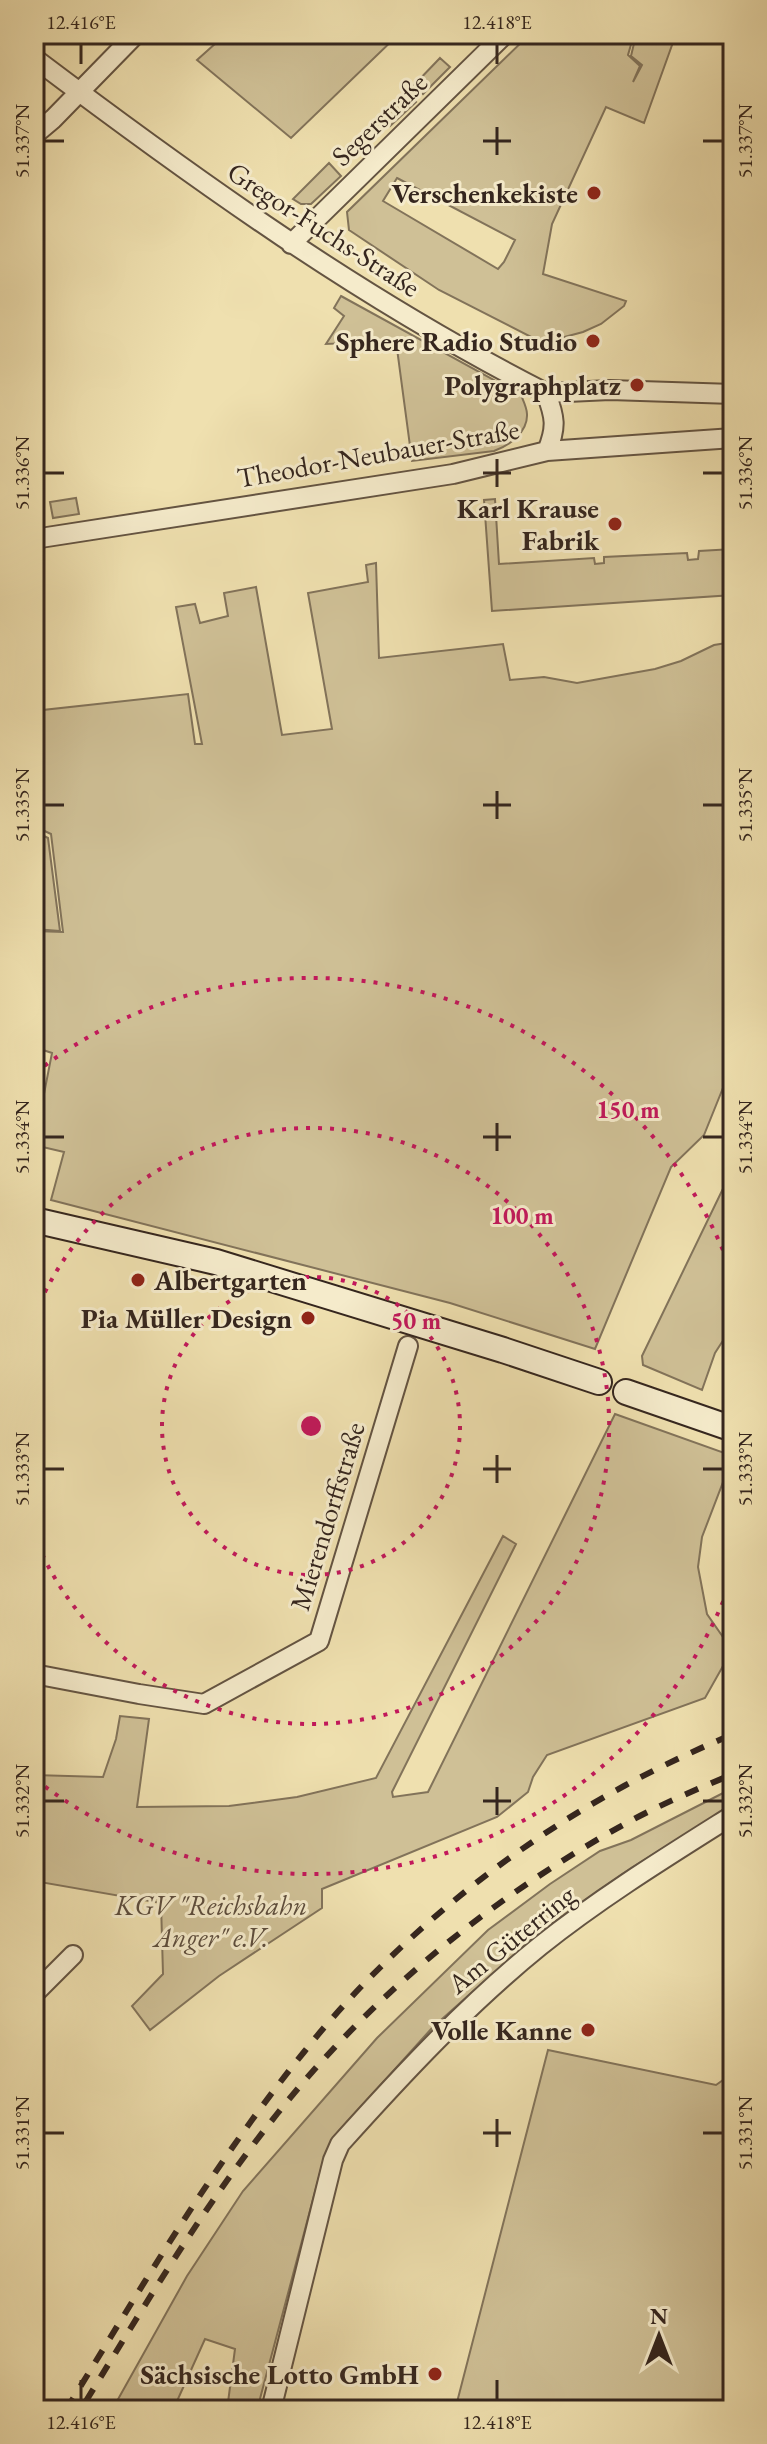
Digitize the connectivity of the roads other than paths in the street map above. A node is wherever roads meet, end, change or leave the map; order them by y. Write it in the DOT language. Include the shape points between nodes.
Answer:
graph roads {
  1 [pos="136,34"];
  2 [pos="505,34"];
  3 [pos="34,58"];
  4 [pos="78,92"];
  5 [pos="34,135"];
  6 [pos="291,244"];
  7 [pos="546,393"];
  8 [pos="733,394"];
  9 [pos="733,438"];
  10 [pos="547,451"];
  11 [pos="34,539"];
  12 [pos="34,1220"];
  13 [pos="408,1346"];
  14 [pos="599,1382"];
  15 [pos="626,1392"];
  16 [pos="733,1429"];
  17 [pos="34,1674"];
  18 [pos="733,1815"];
  19 [pos="73,1955"];
  20 [pos="34,1994"];
  21 [pos="271,2410"];
  1 -- 4 [label="street"];
  2 -- 6 [label="street, Segerstraße"];
  3 -- 4 [label="street, Gregor-Fuchs-Straße"];
  4 -- 5 [label="street"];
  4 -- 6 [label="street, Gregor-Fuchs-Straße"];
  6 -- 7 [label="street, Gregor-Fuchs-Straße" via="439,337"];
  7 -- 8 [label="street, Theodor-Neubauer-Straße"];
  7 -- 10 [label="street" via="554,433"];
  9 -- 10 [label="street, Theodor-Neubauer-Straße"];
  10 -- 11 [label="street, Theodor-Neubauer-Straße" via="453,474"];
  12 -- 14 [label="street" via="216,1262"];
  13 -- 17 [label="street, Mierendorffstraße" via="319,1641 204,1704"];
  15 -- 16 [label="street"];
  18 -- 21 [label="street, Am Güterring" via="541,1945 450,2026 340,2144"];
  19 -- 20 [label="street"];
}
